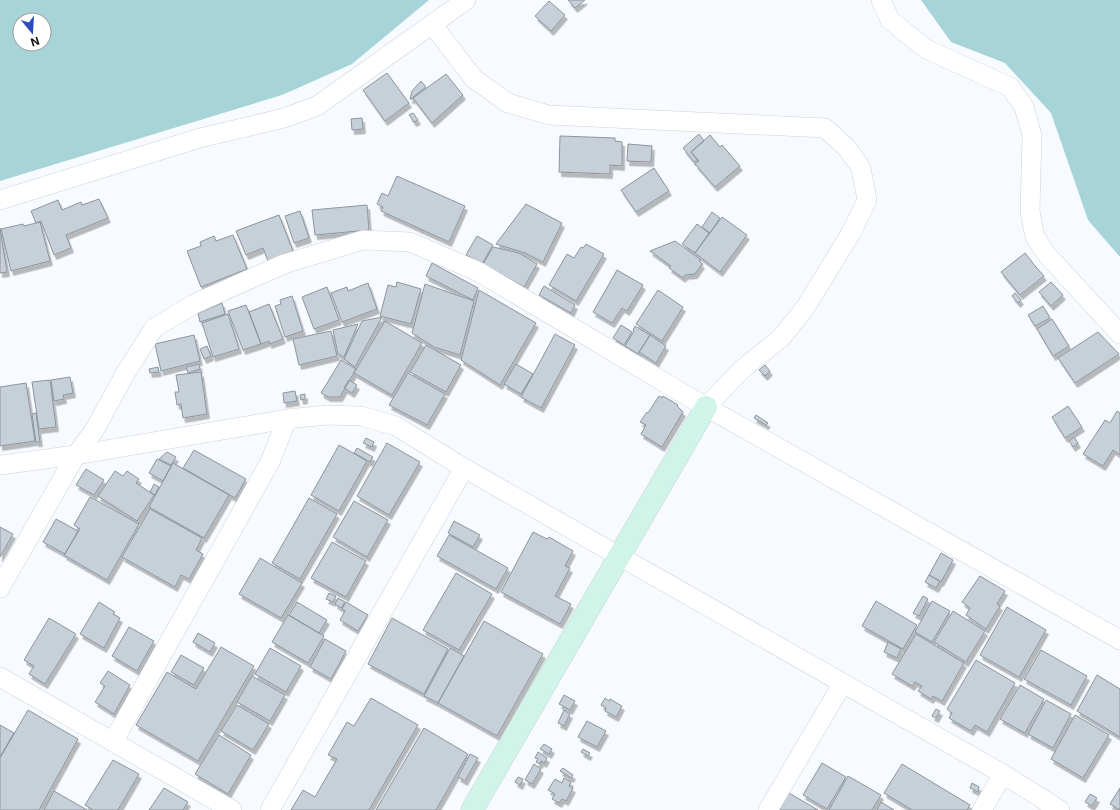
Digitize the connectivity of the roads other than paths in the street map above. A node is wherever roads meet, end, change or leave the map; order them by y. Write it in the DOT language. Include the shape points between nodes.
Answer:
graph roads {
  1 [pos="466,0"];
  2 [pos="881,0"];
  3 [pos="432,24"];
  4 [pos="0,200"];
  5 [pos="1120,334"];
  6 [pos="706,407"];
  7 [pos="287,419"];
  8 [pos="76,455"];
  9 [pos="0,465"];
  10 [pos="464,468"];
  11 [pos="620,557"];
  12 [pos="0,588"];
  13 [pos="1120,640"];
  14 [pos="0,677"];
  15 [pos="843,683"];
  16 [pos="113,742"];
  17 [pos="1003,774"];
  18 [pos="232,810"];
  19 [pos="270,810"];
  20 [pos="472,810"];
  21 [pos="768,810"];
  22 [pos="982,810"];
  23 [pos="1060,810"];
  1 -- 3 [label="street"];
  2 -- 5 [label="street" via="890,20 926,49 1010,87 1024,107 1032,135 1030,211 1035,236 1047,255"];
  3 -- 4 [label="street" via="317,106 284,118 200,138"];
  3 -- 6 [label="street" via="474,79 508,103 549,115 825,128 847,148 861,168 867,200 851,233 805,308 781,338 742,370"];
  6 -- 8 [label="street" via="479,272 410,242 363,240 284,264 194,304 154,328 125,374 95,430"];
  6 -- 11 [label="street"];
  6 -- 13 [label="street"];
  7 -- 8 [label="street"];
  7 -- 10 [label="street" via="328,415 361,416 396,426"];
  7 -- 16 [label="street" via="270,462"];
  8 -- 9 [label="street"];
  8 -- 12 [label="street"];
  10 -- 11 [label="street"];
  10 -- 19 [label="street"];
  11 -- 15 [label="street"];
  11 -- 20 [label="street"];
  14 -- 16 [label="street"];
  15 -- 17 [label="street"];
  15 -- 21 [label="street"];
  16 -- 18 [label="street"];
  17 -- 22 [label="street"];
  17 -- 23 [label="street"];
}
